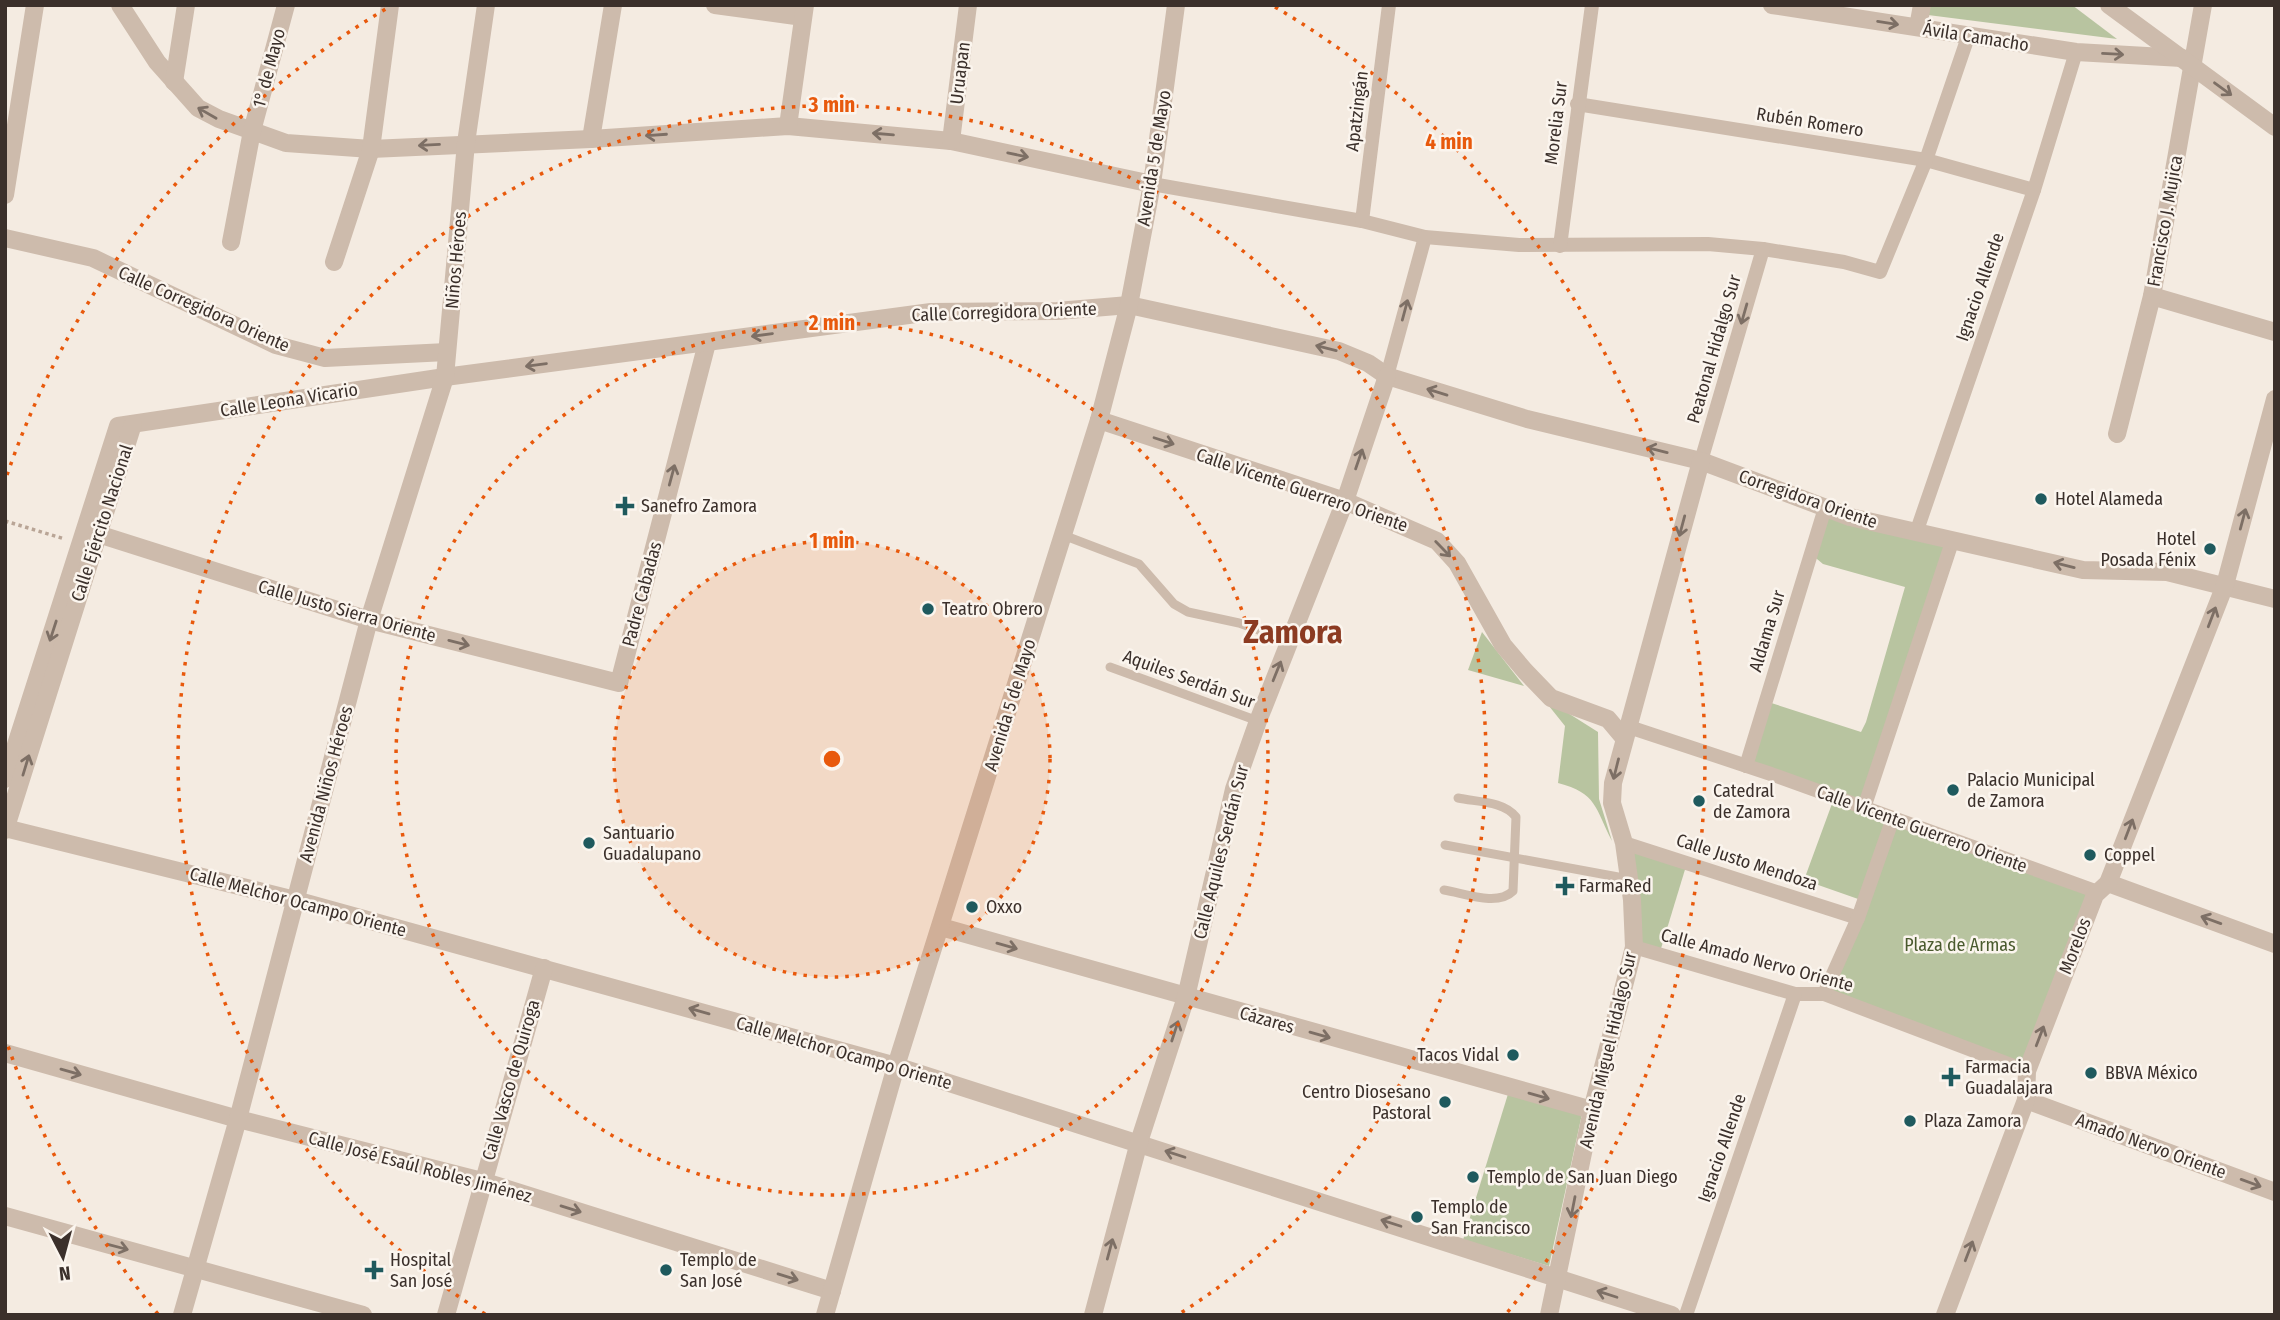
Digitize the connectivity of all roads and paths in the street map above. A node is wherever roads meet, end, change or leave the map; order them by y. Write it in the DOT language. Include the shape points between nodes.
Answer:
graph roads {
  1 [pos="35,5"];
  2 [pos="120,5"];
  3 [pos="186,5"];
  4 [pos="286,5"];
  5 [pos="390,5"];
  6 [pos="486,5"];
  7 [pos="613,5"];
  8 [pos="715,5"];
  9 [pos="968,5"];
  10 [pos="1176,5"];
  11 [pos="1390,5"];
  12 [pos="1592,5"];
  13 [pos="1772,5"];
  14 [pos="1922,5"];
  15 [pos="2109,5"];
  16 [pos="2203,5"];
  17 [pos="804,11"];
  18 [pos="1918,27"];
  19 [pos="1968,37"];
  20 [pos="2076,52"];
  21 [pos="2187,62"];
  22 [pos="174,82"];
  23 [pos="1577,104"];
  24 [pos="788,126"];
  25 [pos="2275,127"];
  26 [pos="252,131"];
  27 [pos="591,139"];
  28 [pos="951,141"];
  29 [pos="466,143"];
  30 [pos="371,149"];
  31 [pos="1926,160"];
  32 [pos="1152,184"];
  33 [pos="2034,190"];
  34 [pos="5,195"];
  35 [pos="1362,221"];
  36 [pos="1425,236"];
  37 [pos="5,238"];
  38 [pos="231,242"];
  39 [pos="1560,246"];
  40 [pos="1763,248"];
  41 [pos="334,262"];
  42 [pos="2152,296"];
  43 [pos="1129,306"];
  44 [pos="2275,332"];
  45 [pos="707,343"];
  46 [pos="447,352"];
  47 [pos="1387,376"];
  48 [pos="445,377"];
  49 [pos="2275,399"];
  50 [pos="1099,420"];
  51 [pos="133,424"];
  52 [pos="2117,434"];
  53 [pos="1701,461"];
  54 [pos="1345,501"];
  55 [pos="1825,508"];
  56 [pos="5,521"];
  57 [pos="1916,533"];
  58 [pos="98,534"];
  59 [pos="1063,535"];
  60 [pos="1952,542"];
  61 [pos="80,544"];
  62 [pos="2225,585"];
  63 [pos="2275,599"];
  64 [pos="369,620"];
  65 [pos="1289,641"];
  66 [pos="1110,667"];
  67 [pos="618,683"];
  68 [pos="1258,721"];
  69 [pos="1625,732"];
  70 [pos="1746,766"];
  71 [pos="5,779"];
  72 [pos="1458,798"];
  73 [pos="1864,808"];
  74 [pos="1893,818"];
  75 [pos="5,828"];
  76 [pos="1624,844"];
  77 [pos="1446,845"];
  78 [pos="1516,858"];
  79 [pos="1629,879"];
  80 [pos="2103,887"];
  81 [pos="1444,890"];
  82 [pos="295,900"];
  83 [pos="1858,918"];
  84 [pos="942,927"];
  85 [pos="2275,944"];
  86 [pos="1634,947"];
  87 [pos="544,968"];
  88 [pos="1795,994"];
  89 [pos="1824,994"];
  90 [pos="1186,997"];
  91 [pos="5,1053"];
  92 [pos="896,1066"];
  93 [pos="2026,1071"];
  94 [pos="2026,1100"];
  95 [pos="1592,1110"];
  96 [pos="238,1119"];
  97 [pos="1139,1142"];
  98 [pos="482,1181"];
  99 [pos="2275,1192"];
  100 [pos="5,1216"];
  101 [pos="195,1268"];
  102 [pos="1559,1279"];
  103 [pos="832,1291"];
  104 [pos="182,1315"];
  105 [pos="363,1315"];
  106 [pos="446,1315"];
  107 [pos="825,1315"];
  108 [pos="1093,1315"];
  109 [pos="1549,1315"];
  110 [pos="1672,1315"];
  111 [pos="1686,1315"];
  112 [pos="1945,1315"];
  1 -- 34 [label="street"];
  2 -- 22 [label="street"];
  3 -- 22 [label="street"];
  4 -- 26 [label="street, 1° de Mayo"];
  5 -- 30 [label="street"];
  6 -- 29 [label="street, Niños Héroes"];
  7 -- 27 [label="street"];
  8 -- 17 [label="street"];
  9 -- 28 [label="street, Uruapan"];
  10 -- 32 [label="street, Avenida 5 de Mayo"];
  11 -- 35 [label="street, Apatzingán"];
  12 -- 23 [label="street, Morelia Sur"];
  13 -- 18 [label="street, Ávila Camacho, one-way"];
  14 -- 18 [label="street"];
  15 -- 21 [label="street"];
  16 -- 21 [label="street, Francisco J. Mujica"];
  17 -- 24 [label="street"];
  18 -- 19 [label="street, Ávila Camacho"];
  19 -- 20 [label="street, Ávila Camacho"];
  19 -- 31 [label="street"];
  20 -- 21 [label="street, Ávila Camacho, one-way"];
  20 -- 33 [label="street, Ignacio Allende"];
  21 -- 25 [label="street, one-way"];
  21 -- 42 [label="street, Francisco J. Mujica"];
  26 -- 22 [label="street, one-way" via="198,108"];
  23 -- 31 [label="street, Rubén Romero"];
  23 -- 39 [label="street, Morelia Sur"];
  24 -- 27 [label="street, one-way"];
  28 -- 24 [label="street, one-way"];
  26 -- 30 [label="street" via="286,142"];
  26 -- 38 [label="street, 1° de Mayo"];
  27 -- 29 [label="street"];
  28 -- 32 [label="street, one-way"];
  29 -- 30 [label="street, one-way"];
  29 -- 46 [label="street, Niños Héroes"];
  30 -- 41 [label="street"];
  31 -- 33 [label="street, Rubén Romero"];
  31 -- 40 [label="street" via="1880,272"];
  32 -- 35 [label="street"];
  32 -- 43 [label="street, Avenida 5 de Mayo"];
  33 -- 57 [label="street, Ignacio Allende"];
  35 -- 36 [label="street"];
  36 -- 39 [label="street"];
  47 -- 36 [label="street, Calle Aquiles Serdán Sur, one-way"];
  37 -- 46 [label="street, Calle Corregidora Oriente" via="93,258 276,345 325,358"];
  39 -- 40 [label="street"];
  40 -- 53 [label="street, Peatonal Hidalgo Sur, one-way"];
  42 -- 44 [label="street"];
  42 -- 52 [label="street, Francisco J. Mujica"];
  43 -- 45 [label="street, Calle Corregidora Oriente, one-way" via="931,312"];
  47 -- 43 [label="street, Calle Corregidora Oriente, one-way" via="1339,351"];
  43 -- 50 [label="street, Avenida 5 de Mayo"];
  45 -- 48 [label="street, Calle Corregidora Oriente, one-way"];
  67 -- 45 [label="street, Padre Cabadas, one-way"];
  46 -- 48 [label="street, Niños Héroes"];
  53 -- 47 [label="street, Corregidora Oriente, one-way" via="1527,419"];
  54 -- 47 [label="street, Calle Aquiles Serdán Sur, one-way"];
  48 -- 51 [label="street, Calle Leona Vicario"];
  48 -- 64 [label="street, Avenida Niños Héroes"];
  62 -- 49 [label="street, Morelos, one-way"];
  50 -- 54 [label="street, Calle Vicente Guerrero Oriente, one-way"];
  50 -- 59 [label="street, Avenida 5 de Mayo"];
  51 -- 58 [label="street, Calle Ejército Nacional"];
  51 -- 61 [label="street, Calle Ejército Nacional" via="118,426"];
  53 -- 55 [label="street, Corregidora Oriente"];
  53 -- 69 [label="street, Avenida Miguel Hidalgo Sur, one-way"];
  54 -- 65 [label="street, Calle Aquiles Serdán Sur"];
  54 -- 69 [label="street, Calle Vicente Guerrero Oriente, one-way" via="1437,541 1457,563 1503,645 1551,698 1608,719"];
  55 -- 57 [label="street, Corregidora Oriente"];
  55 -- 70 [label="street, Aldama Sur"];
  56 -- 61 [label="path"];
  57 -- 60 [label="street, Corregidora Oriente"];
  58 -- 61 [label="street"];
  58 -- 64 [label="street, Calle Justo Sierra Oriente"];
  75 -- 58 [label="street, Calle Ejército Nacional, one-way"];
  59 -- 65 [label="lane" via="1139,564 1174,604 1188,612 1239,623"];
  59 -- 84 [label="street, Avenida 5 de Mayo"];
  62 -- 60 [label="street, Corregidora Oriente, one-way" via="2167,572 2083,570"];
  60 -- 73 [label="street"];
  61 -- 71 [label="street, Calle Ejército Nacional, one-way"];
  62 -- 63 [label="street, Corregidora Oriente"];
  80 -- 62 [label="street, Morelos, one-way"];
  64 -- 67 [label="street, Calle Justo Sierra Oriente, one-way"];
  64 -- 82 [label="street, Avenida Niños Héroes"];
  68 -- 65 [label="street, Calle Aquiles Serdán Sur, one-way"];
  66 -- 68 [label="lane, Aquiles Serdán Sur"];
  68 -- 90 [label="street, Calle Aquiles Serdán Sur" via="1234,789"];
  69 -- 70 [label="street, Calle Vicente Guerrero Oriente"];
  69 -- 76 [label="street, Avenida Miguel Hidalgo Sur, one-way" via="1612,803"];
  70 -- 73 [label="street, Calle Vicente Guerrero Oriente"];
  72 -- 78 [label="lane" via="1510,810 1516,817"];
  73 -- 74 [label="street, Calle Vicente Guerrero Oriente"];
  74 -- 80 [label="street, Calle Vicente Guerrero Oriente"];
  74 -- 83 [label="street"];
  75 -- 82 [label="street, Calle Melchor Ocampo Oriente"];
  76 -- 79 [label="street, Avenida Miguel Hidalgo Sur"];
  76 -- 83 [label="street, Calle Justo Mendoza"];
  77 -- 78 [label="lane"];
  78 -- 79 [label="lane"];
  78 -- 81 [label="lane" via="1513,891 1506,898"];
  79 -- 86 [label="street, Avenida Miguel Hidalgo Sur"];
  85 -- 80 [label="street, Calle Vicente Guerrero Oriente, one-way"];
  93 -- 80 [label="street, Morelos, one-way"];
  82 -- 87 [label="street, Calle Melchor Ocampo Oriente"];
  82 -- 96 [label="street, Avenida Niños Héroes"];
  83 -- 89 [label="street"];
  84 -- 90 [label="street, Cázares, one-way"];
  84 -- 92 [label="street, Avenida 5 de Mayo"];
  86 -- 88 [label="street, Calle Amado Nervo Oriente"];
  86 -- 95 [label="street, Avenida Miguel Hidalgo Sur"];
  92 -- 87 [label="street, Calle Melchor Ocampo Oriente, one-way"];
  87 -- 98 [label="street, Calle Vasco de Quiroga"];
  88 -- 89 [label="street, Calle Amado Nervo Oriente"];
  88 -- 111 [label="street, Ignacio Allende"];
  89 -- 93 [label="street, Calle Amado Nervo Oriente"];
  90 -- 95 [label="street, Cázares, one-way"];
  97 -- 90 [label="street, Calle Aquiles Serdán Sur, one-way"];
  91 -- 96 [label="street, Calle José Esaúl Robles Jiménez, one-way"];
  92 -- 97 [label="street, Calle Melchor Ocampo Oriente"];
  92 -- 103 [label="street, Avenida 5 de Mayo"];
  93 -- 94 [label="street, Morelos"];
  94 -- 99 [label="street, Amado Nervo Oriente, one-way"];
  112 -- 94 [label="street, Morelos, one-way"];
  95 -- 102 [label="street, Avenida Miguel Hidalgo Sur, one-way"];
  96 -- 98 [label="street, Calle José Esaúl Robles Jiménez"];
  96 -- 101 [label="street, Avenida Niños Héroes"];
  102 -- 97 [label="street, Calle Melchor Ocampo Oriente, one-way"];
  108 -- 97 [label="street, Calle Aquiles Serdán Sur, one-way"];
  98 -- 103 [label="street, Calle José Esaúl Robles Jiménez, one-way"];
  98 -- 106 [label="street, Calle Vasco de Quiroga"];
  100 -- 101 [label="street, one-way"];
  101 -- 104 [label="street, Avenida Niños Héroes"];
  101 -- 105 [label="street"];
  102 -- 109 [label="street, Avenida Miguel Hidalgo Sur"];
  110 -- 102 [label="street, Calle Melchor Ocampo Oriente, one-way"];
  103 -- 107 [label="street, Avenida 5 de Mayo"];
}
